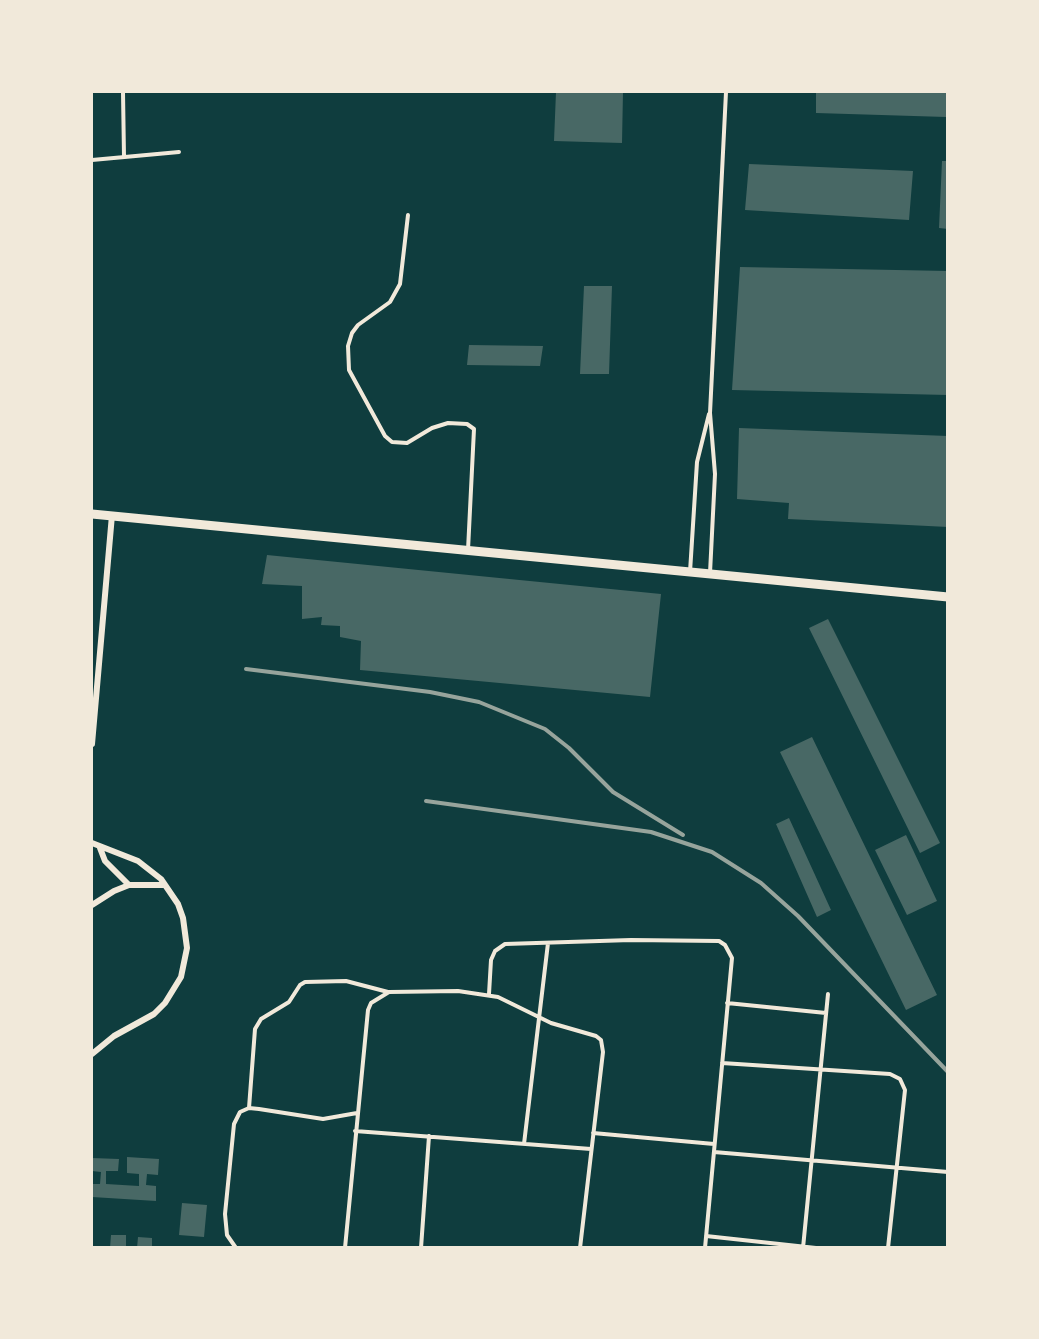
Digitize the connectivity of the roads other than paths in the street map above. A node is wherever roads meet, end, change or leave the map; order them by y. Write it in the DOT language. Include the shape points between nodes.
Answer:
graph roads {
  1 [pos="123,92"];
  2 [pos="726,92"];
  3 [pos="179,152"];
  4 [pos="124,157"];
  5 [pos="92,160"];
  6 [pos="408,215"];
  7 [pos="710,413"];
  8 [pos="92,514"];
  9 [pos="112,515"];
  10 [pos="468,550"];
  11 [pos="690,572"];
  12 [pos="710,574"];
  13 [pos="948,597"];
  14 [pos="92,744"];
  15 [pos="92,843"];
  16 [pos="100,848"];
  17 [pos="129,885"];
  18 [pos="165,885"];
  19 [pos="92,905"];
  20 [pos="548,943"];
  21 [pos="388,993"];
  22 [pos="489,994"];
  23 [pos="828,994"];
  24 [pos="727,1003"];
  25 [pos="826,1013"];
  26 [pos="539,1018"];
  27 [pos="92,1054"];
  28 [pos="722,1063"];
  29 [pos="820,1070"];
  30 [pos="249,1108"];
  31 [pos="357,1113"];
  32 [pos="355,1131"];
  33 [pos="593,1133"];
  34 [pos="429,1137"];
  35 [pos="524,1144"];
  36 [pos="714,1144"];
  37 [pos="591,1149"];
  38 [pos="714,1152"];
  39 [pos="811,1161"];
  40 [pos="898,1168"];
  41 [pos="948,1172"];
  42 [pos="706,1236"];
  43 [pos="803,1247"];
  44 [pos="236,1248"];
  45 [pos="345,1248"];
  46 [pos="421,1248"];
  47 [pos="580,1248"];
  48 [pos="705,1248"];
  49 [pos="816,1248"];
  50 [pos="888,1248"];
  1 -- 4 [label="lane"];
  2 -- 7 [label="lane"];
  3 -- 4 [label="lane"];
  4 -- 5 [label="lane"];
  6 -- 10 [label="lane" via="400,284 390,302 352,333 349,370 392,442 407,443 448,423 467,424 474,429"];
  7 -- 11 [label="lane" via="697,462"];
  7 -- 12 [label="lane" via="715,474"];
  8 -- 9 [label="street"];
  9 -- 10 [label="street"];
  9 -- 14 [label="street"];
  10 -- 11 [label="street"];
  11 -- 12 [label="street"];
  12 -- 13 [label="street"];
  15 -- 16 [label="street"];
  16 -- 17 [label="street" via="105,861"];
  16 -- 18 [label="street" via="138,861"];
  17 -- 18 [label="street"];
  17 -- 19 [label="street"];
  18 -- 27 [label="street" via="177,904 186,933 181,977 154,1014 114,1036"];
  20 -- 22 [label="lane" via="500,947 491,960"];
  20 -- 24 [label="lane" via="719,941 732,958"];
  20 -- 26 [label="lane"];
  21 -- 22 [label="lane"];
  21 -- 30 [label="lane" via="346,981 300,985 289,1002 261,1019 255,1029"];
  21 -- 31 [label="lane" via="376,998 368,1010"];
  22 -- 26 [label="lane"];
  23 -- 25 [label="lane"];
  24 -- 25 [label="lane"];
  24 -- 28 [label="lane"];
  25 -- 29 [label="lane"];
  26 -- 33 [label="lane" via="601,1040 603,1052"];
  26 -- 35 [label="lane"];
  28 -- 29 [label="lane"];
  28 -- 36 [label="lane"];
  29 -- 39 [label="lane"];
  29 -- 40 [label="lane" via="890,1074 900,1079 905,1090"];
  30 -- 31 [label="lane" via="323,1119"];
  30 -- 44 [label="lane" via="240,1112 234,1124 225,1214 227,1235"];
  31 -- 32 [label="lane"];
  32 -- 34 [label="lane"];
  32 -- 45 [label="lane"];
  33 -- 36 [label="lane"];
  33 -- 37 [label="lane"];
  34 -- 35 [label="lane"];
  34 -- 46 [label="lane"];
  35 -- 37 [label="lane"];
  36 -- 38 [label="lane"];
  37 -- 47 [label="lane"];
  38 -- 39 [label="lane"];
  38 -- 42 [label="lane"];
  39 -- 40 [label="lane"];
  39 -- 43 [label="lane"];
  40 -- 41 [label="lane"];
  40 -- 50 [label="lane"];
  42 -- 43 [label="lane"];
  42 -- 48 [label="lane"];
  43 -- 49 [label="lane"];
}
